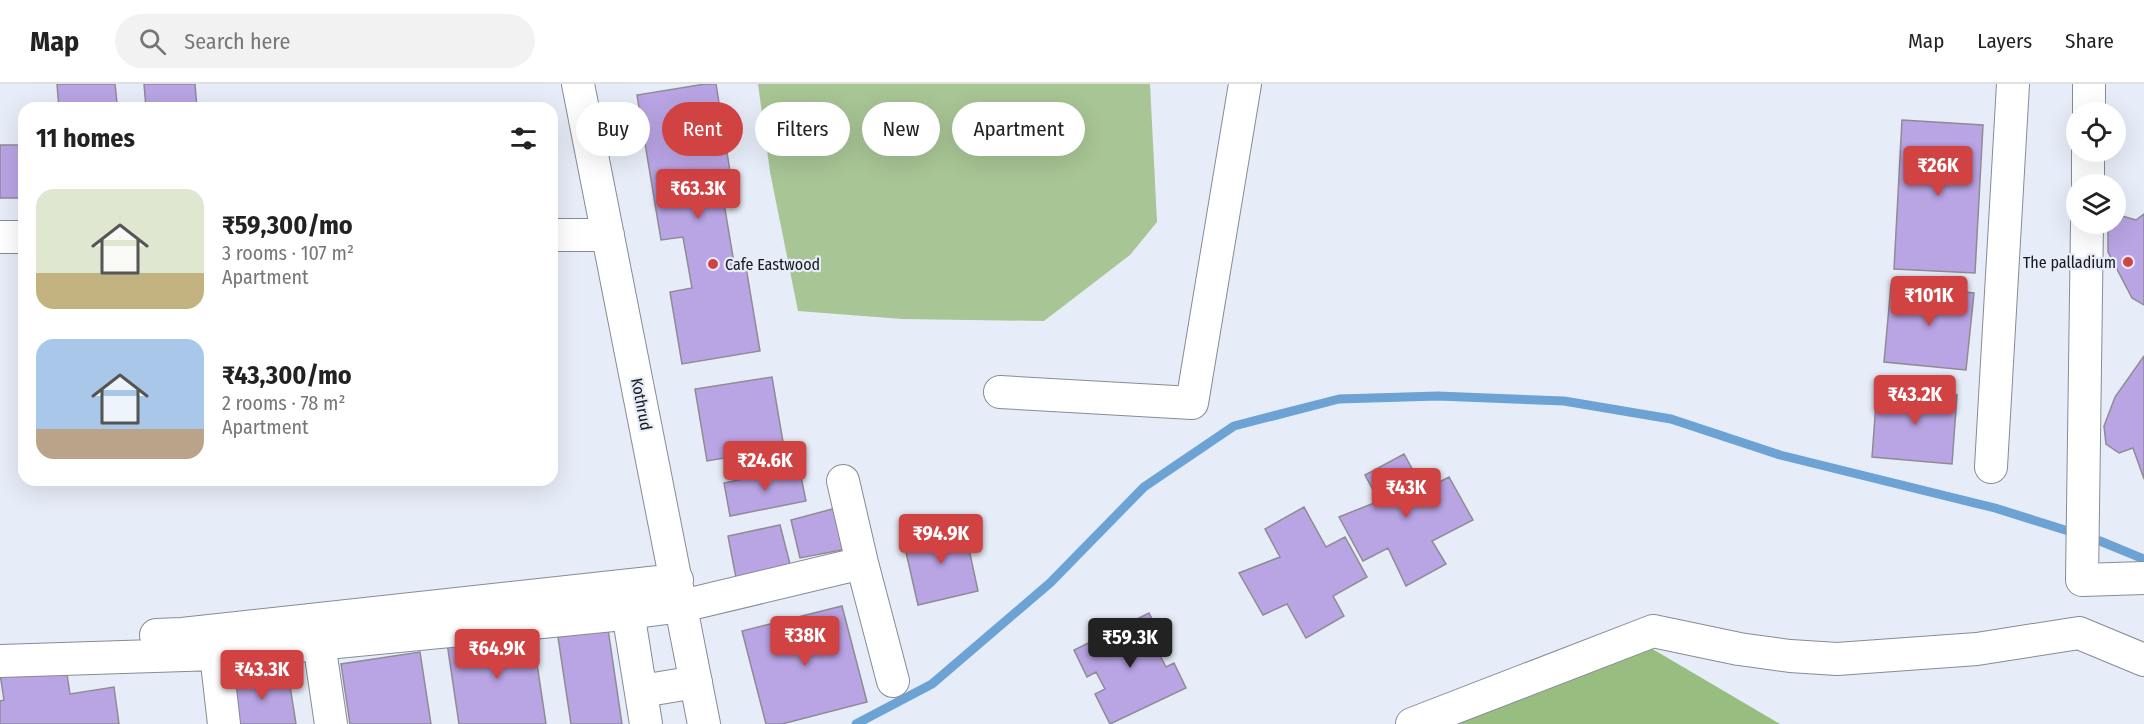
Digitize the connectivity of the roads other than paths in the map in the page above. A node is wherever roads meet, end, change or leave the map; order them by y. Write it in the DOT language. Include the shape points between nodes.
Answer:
graph roads {
  1 [pos="578,84"];
  2 [pos="1245,84"];
  3 [pos="2013,84"];
  4 [pos="2089,84"];
  5 [pos="2089,102"];
  6 [pos="2087,234"];
  7 [pos="558,235"];
  8 [pos="608,235"];
  9 [pos="0,237"];
  10 [pos="18,237"];
  11 [pos="1000,392"];
  12 [pos="1991,467"];
  13 [pos="843,481"];
  14 [pos="862,563"];
  15 [pos="2144,578"];
  16 [pos="679,593"];
  17 [pos="628,612"];
  18 [pos="0,640"];
  19 [pos="319,643"];
  20 [pos="216,654"];
  21 [pos="0,660"];
  22 [pos="2144,660"];
  23 [pos="893,681"];
  24 [pos="696,682"];
  25 [pos="642,691"];
  26 [pos="224,724"];
  27 [pos="331,724"];
  28 [pos="646,724"];
  29 [pos="704,724"];
  30 [pos="1412,724"];
  1 -- 8 [label="street, Kothrud"];
  2 -- 11 [label="street" via="1192,403"];
  3 -- 12 [label="street"];
  4 -- 5 [label="street"];
  6 -- 15 [label="street" via="2082,580"];
  7 -- 8 [label="street"];
  8 -- 16 [label="street, Kothrud"];
  9 -- 10 [label="street"];
  13 -- 14 [label="street"];
  14 -- 16 [label="street"];
  14 -- 23 [label="street"];
  16 -- 17 [label="street"];
  16 -- 18 [label="street" via="182,634"];
  16 -- 24 [label="street, Kothrud"];
  17 -- 19 [label="street"];
  17 -- 25 [label="street"];
  19 -- 20 [label="street"];
  19 -- 27 [label="street"];
  20 -- 21 [label="street"];
  20 -- 26 [label="street"];
  22 -- 30 [label="street" via="2079,633 1977,649 1837,659 1739,649 1653,631"];
  24 -- 25 [label="street"];
  24 -- 29 [label="street, Kothrud"];
  25 -- 28 [label="street"];
}
